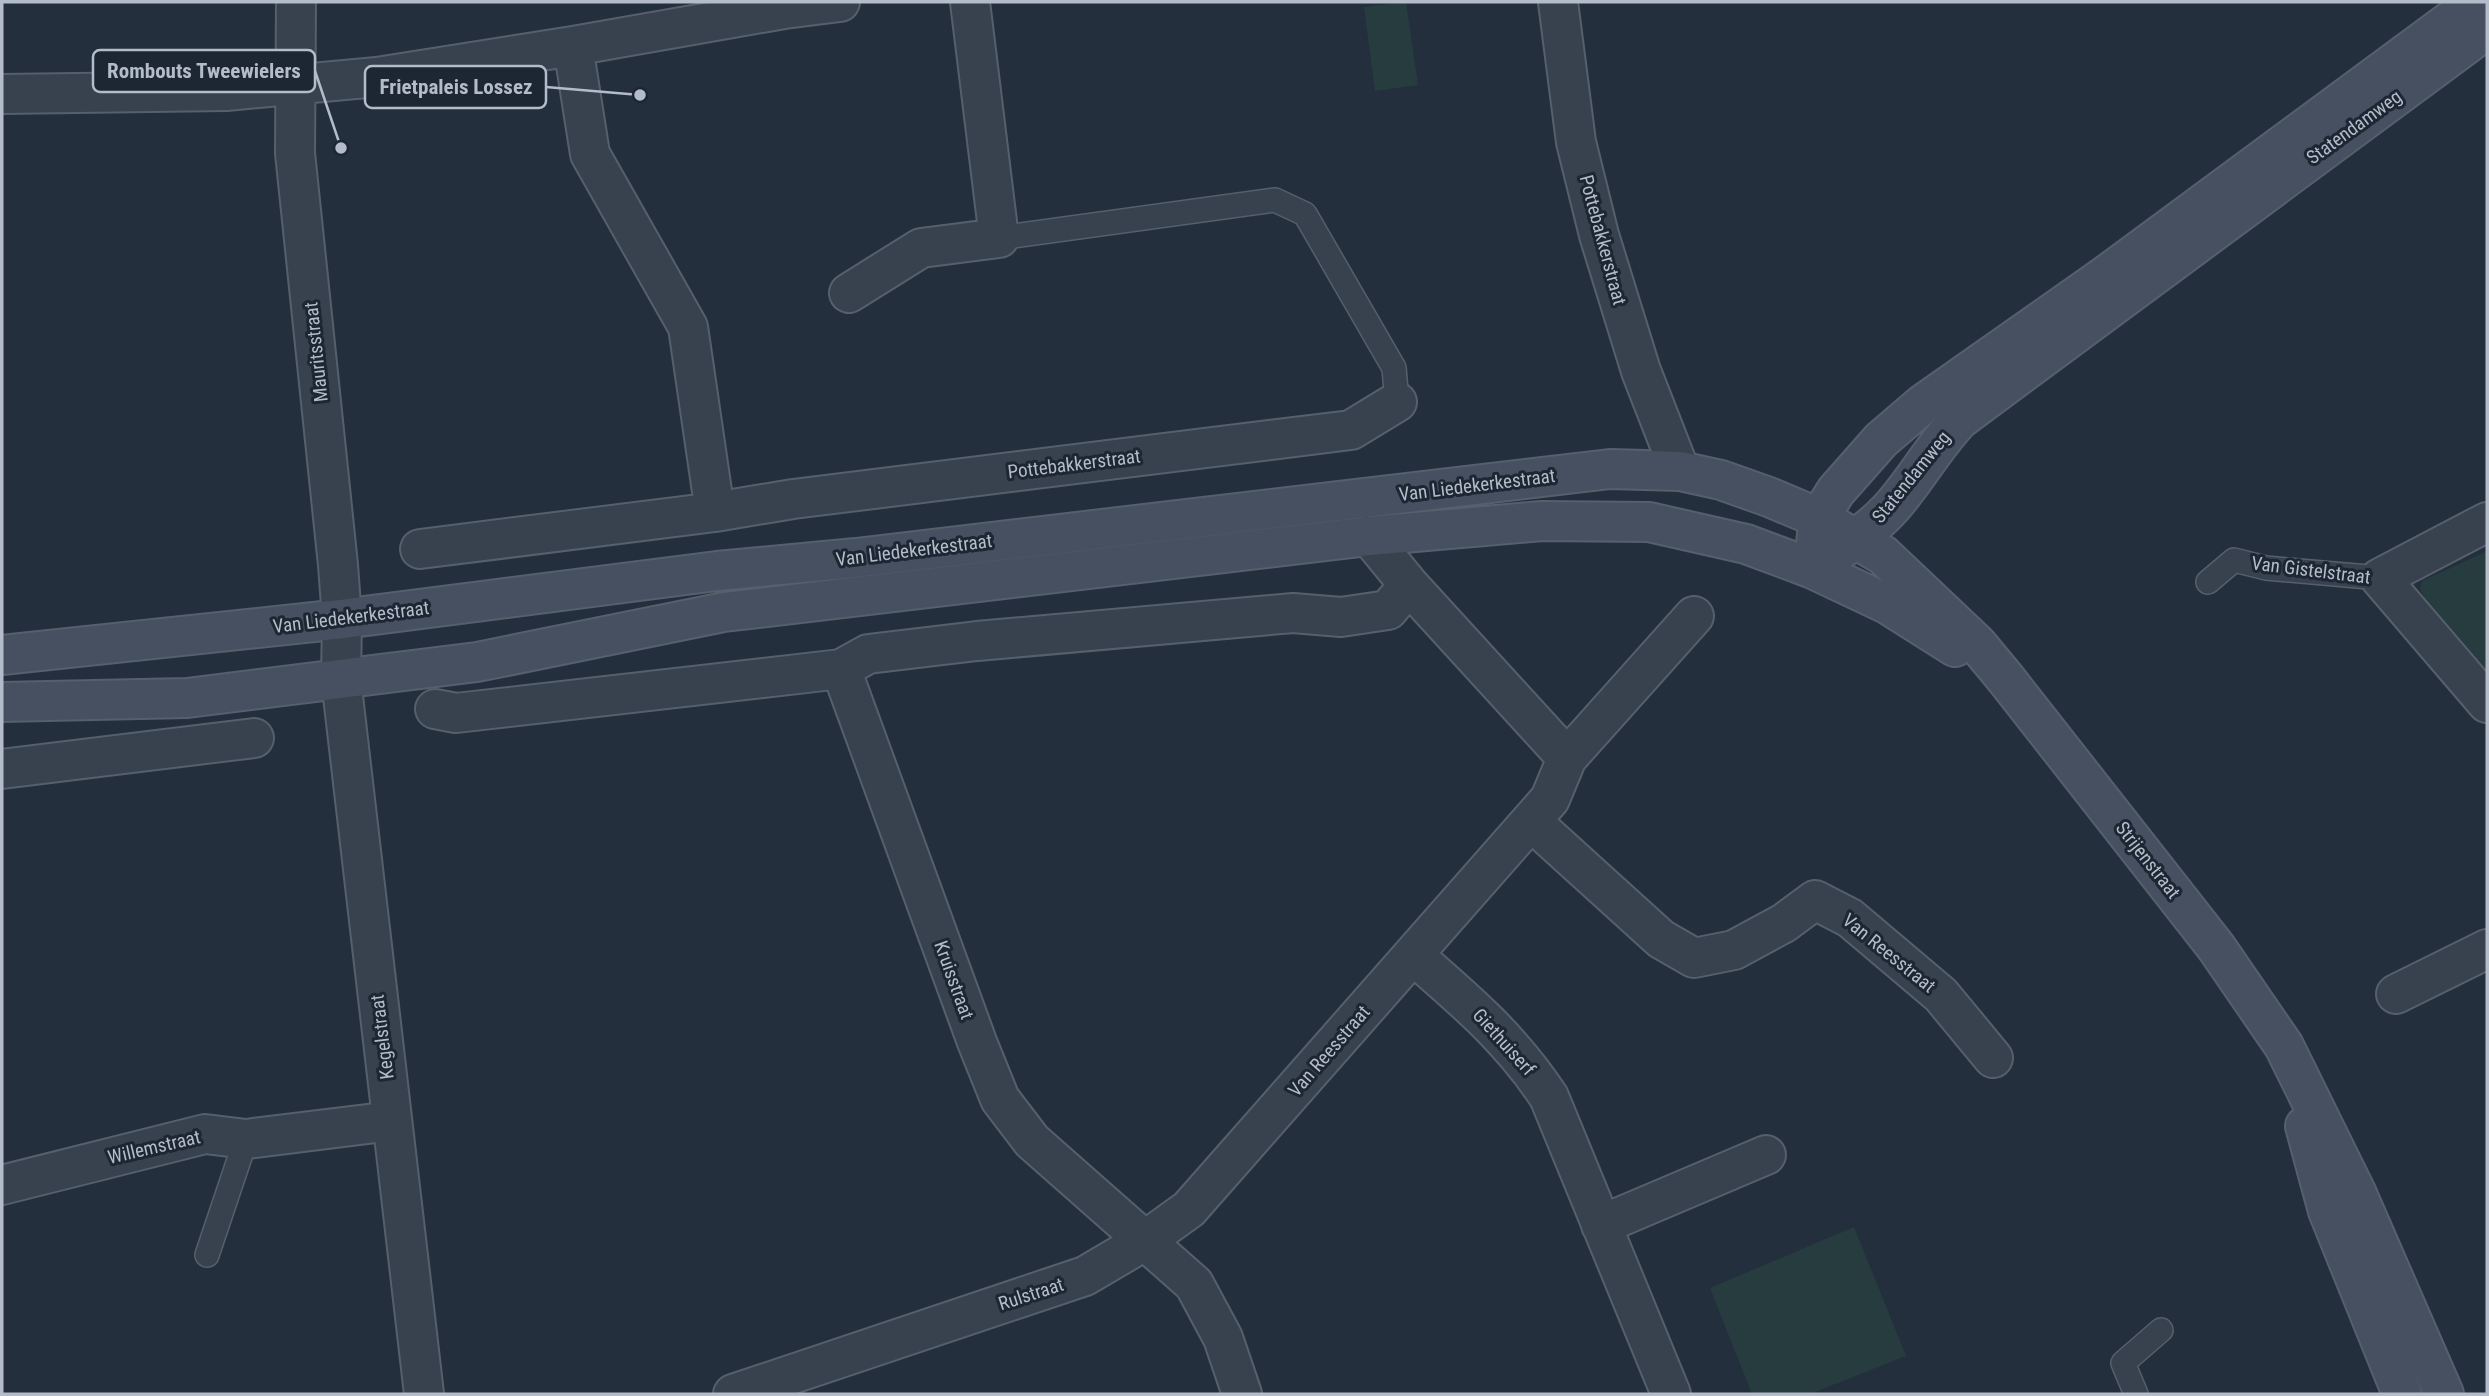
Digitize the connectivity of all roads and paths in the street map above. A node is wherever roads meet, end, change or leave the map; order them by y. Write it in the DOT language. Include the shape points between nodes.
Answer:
graph roads {
  1 [pos="296,2"];
  2 [pos="840,2"];
  3 [pos="970,2"];
  4 [pos="1558,2"];
  5 [pos="2476,2"];
  6 [pos="2487,29"];
  7 [pos="573,46"];
  8 [pos="296,85"];
  9 [pos="2,94"];
  10 [pos="999,237"];
  11 [pos="849,293"];
  12 [pos="1397,402"];
  13 [pos="1680,471"];
  14 [pos="715,512"];
  15 [pos="1819,518"];
  16 [pos="2487,522"];
  17 [pos="1369,536"];
  18 [pos="1857,539"];
  19 [pos="420,549"];
  20 [pos="1813,569"];
  21 [pos="2380,578"];
  22 [pos="2208,582"];
  23 [pos="1409,586"];
  24 [pos="1694,616"];
  25 [pos="342,619"];
  26 [pos="2,655"];
  27 [pos="841,669"];
  28 [pos="2006,678"];
  29 [pos="341,679"];
  30 [pos="2,702"];
  31 [pos="2487,703"];
  32 [pos="435,709"];
  33 [pos="254,738"];
  34 [pos="1567,758"];
  35 [pos="2,769"];
  36 [pos="1531,821"];
  37 [pos="2487,949"];
  38 [pos="1413,955"];
  39 [pos="2396,994"];
  40 [pos="2284,1046"];
  41 [pos="1993,1058"];
  42 [pos="392,1121"];
  43 [pos="246,1139"];
  44 [pos="1766,1155"];
  45 [pos="2,1185"];
  46 [pos="1601,1225"];
  47 [pos="1146,1240"];
  48 [pos="208,1255"];
  49 [pos="2161,1330"];
  50 [pos="424,1394"];
  51 [pos="733,1394"];
  52 [pos="1242,1394"];
  53 [pos="1671,1394"];
  54 [pos="2136,1394"];
  55 [pos="2402,1394"];
  56 [pos="2444,1394"];
  1 -- 8 [label="street, Mauritsstraat"];
  2 -- 7 [label="street"];
  3 -- 10 [label="street"];
  4 -- 13 [label="street, Pottebakkerstraat" via="1576,142 1599,235 1640,371"];
  5 -- 15 [label="street, Statendamweg" via="1923,404 1881,440"];
  6 -- 18 [label="street, Statendamweg" via="1960,419 1889,510"];
  7 -- 8 [label="street"];
  7 -- 14 [label="street" via="590,154 688,327"];
  8 -- 9 [label="street" via="226,91"];
  8 -- 25 [label="street, Mauritsstraat" via="295,153"];
  10 -- 11 [label="street, Pottebakkerstraat" via="921,248"];
  10 -- 12 [label="lane, Pottebakkerstraat" via="1275,201 1305,215 1394,368"];
  12 -- 14 [label="street, Pottebakkerstraat" via="1351,430"];
  13 -- 15 [label="street, Van Liedekerkestraat" via="1721,480"];
  13 -- 25 [label="street, Van Liedekerkestraat" via="1610,469 856,558 717,570"];
  14 -- 19 [label="street"];
  15 -- 18 [label="street, Strijenstraat"];
  15 -- 20 [label="street, Statendamweg"];
  16 -- 21 [label="street, Van Gistelstraat"];
  17 -- 20 [label="street, Van Liedekerkestraat" via="1542,521 1649,522 1746,544"];
  17 -- 23 [label="street"];
  17 -- 29 [label="street, Van Liedekerkestraat" via="724,612 477,663"];
  18 -- 20 [label="street, Statendamweg"];
  18 -- 28 [label="street, Strijenstraat" via="1883,555 1977,644"];
  20 -- 28 [label="street, Strijenstraat" via="1887,604"];
  21 -- 22 [label="lane, Van Gistelstraat" via="2266,568 2234,560"];
  21 -- 31 [label="street, Van Gistelstraat"];
  23 -- 27 [label="street" via="1388,610 1376,612 1341,617 1293,613 977,641 868,654"];
  23 -- 34 [label="street"];
  24 -- 34 [label="street, Van Reesstraat"];
  25 -- 26 [label="street, Van Liedekerkestraat"];
  25 -- 29 [label="street, Mauritsstraat"];
  27 -- 32 [label="street" via="456,713"];
  27 -- 47 [label="street, Kruisstraat" via="1000,1099 1032,1141"];
  28 -- 40 [label="street, Strijenstraat" via="2216,947"];
  29 -- 30 [label="street, Van Liedekerkestraat" via="187,698"];
  29 -- 42 [label="street, Kegelstraat"];
  33 -- 35 [label="street"];
  34 -- 36 [label="street, Van Reesstraat" via="1550,799"];
  36 -- 38 [label="street, Van Reesstraat"];
  36 -- 41 [label="street, Van Reesstraat" via="1661,939 1694,958 1734,950 1815,900 1850,918 1941,995"];
  37 -- 39 [label="street"];
  38 -- 46 [label="street, Giethuiserf" via="1473,1007 1528,1064 1549,1097"];
  38 -- 47 [label="street, Van Reesstraat" via="1189,1209"];
  40 -- 55 [label="street, Strijenstraat" via="2328,1211"];
  40 -- 56 [label="street, Strijenstraat" via="2356,1192"];
  42 -- 43 [label="street, Willemstraat"];
  42 -- 50 [label="street, Kegelstraat"];
  43 -- 45 [label="street, Willemstraat" via="205,1134"];
  43 -- 48 [label="lane"];
  44 -- 46 [label="street"];
  46 -- 53 [label="street, Giethuiserf"];
  47 -- 51 [label="street, Rulstraat" via="1085,1276"];
  47 -- 52 [label="street" via="1194,1284 1223,1338"];
  49 -- 54 [label="lane" via="2123,1363"];
}
